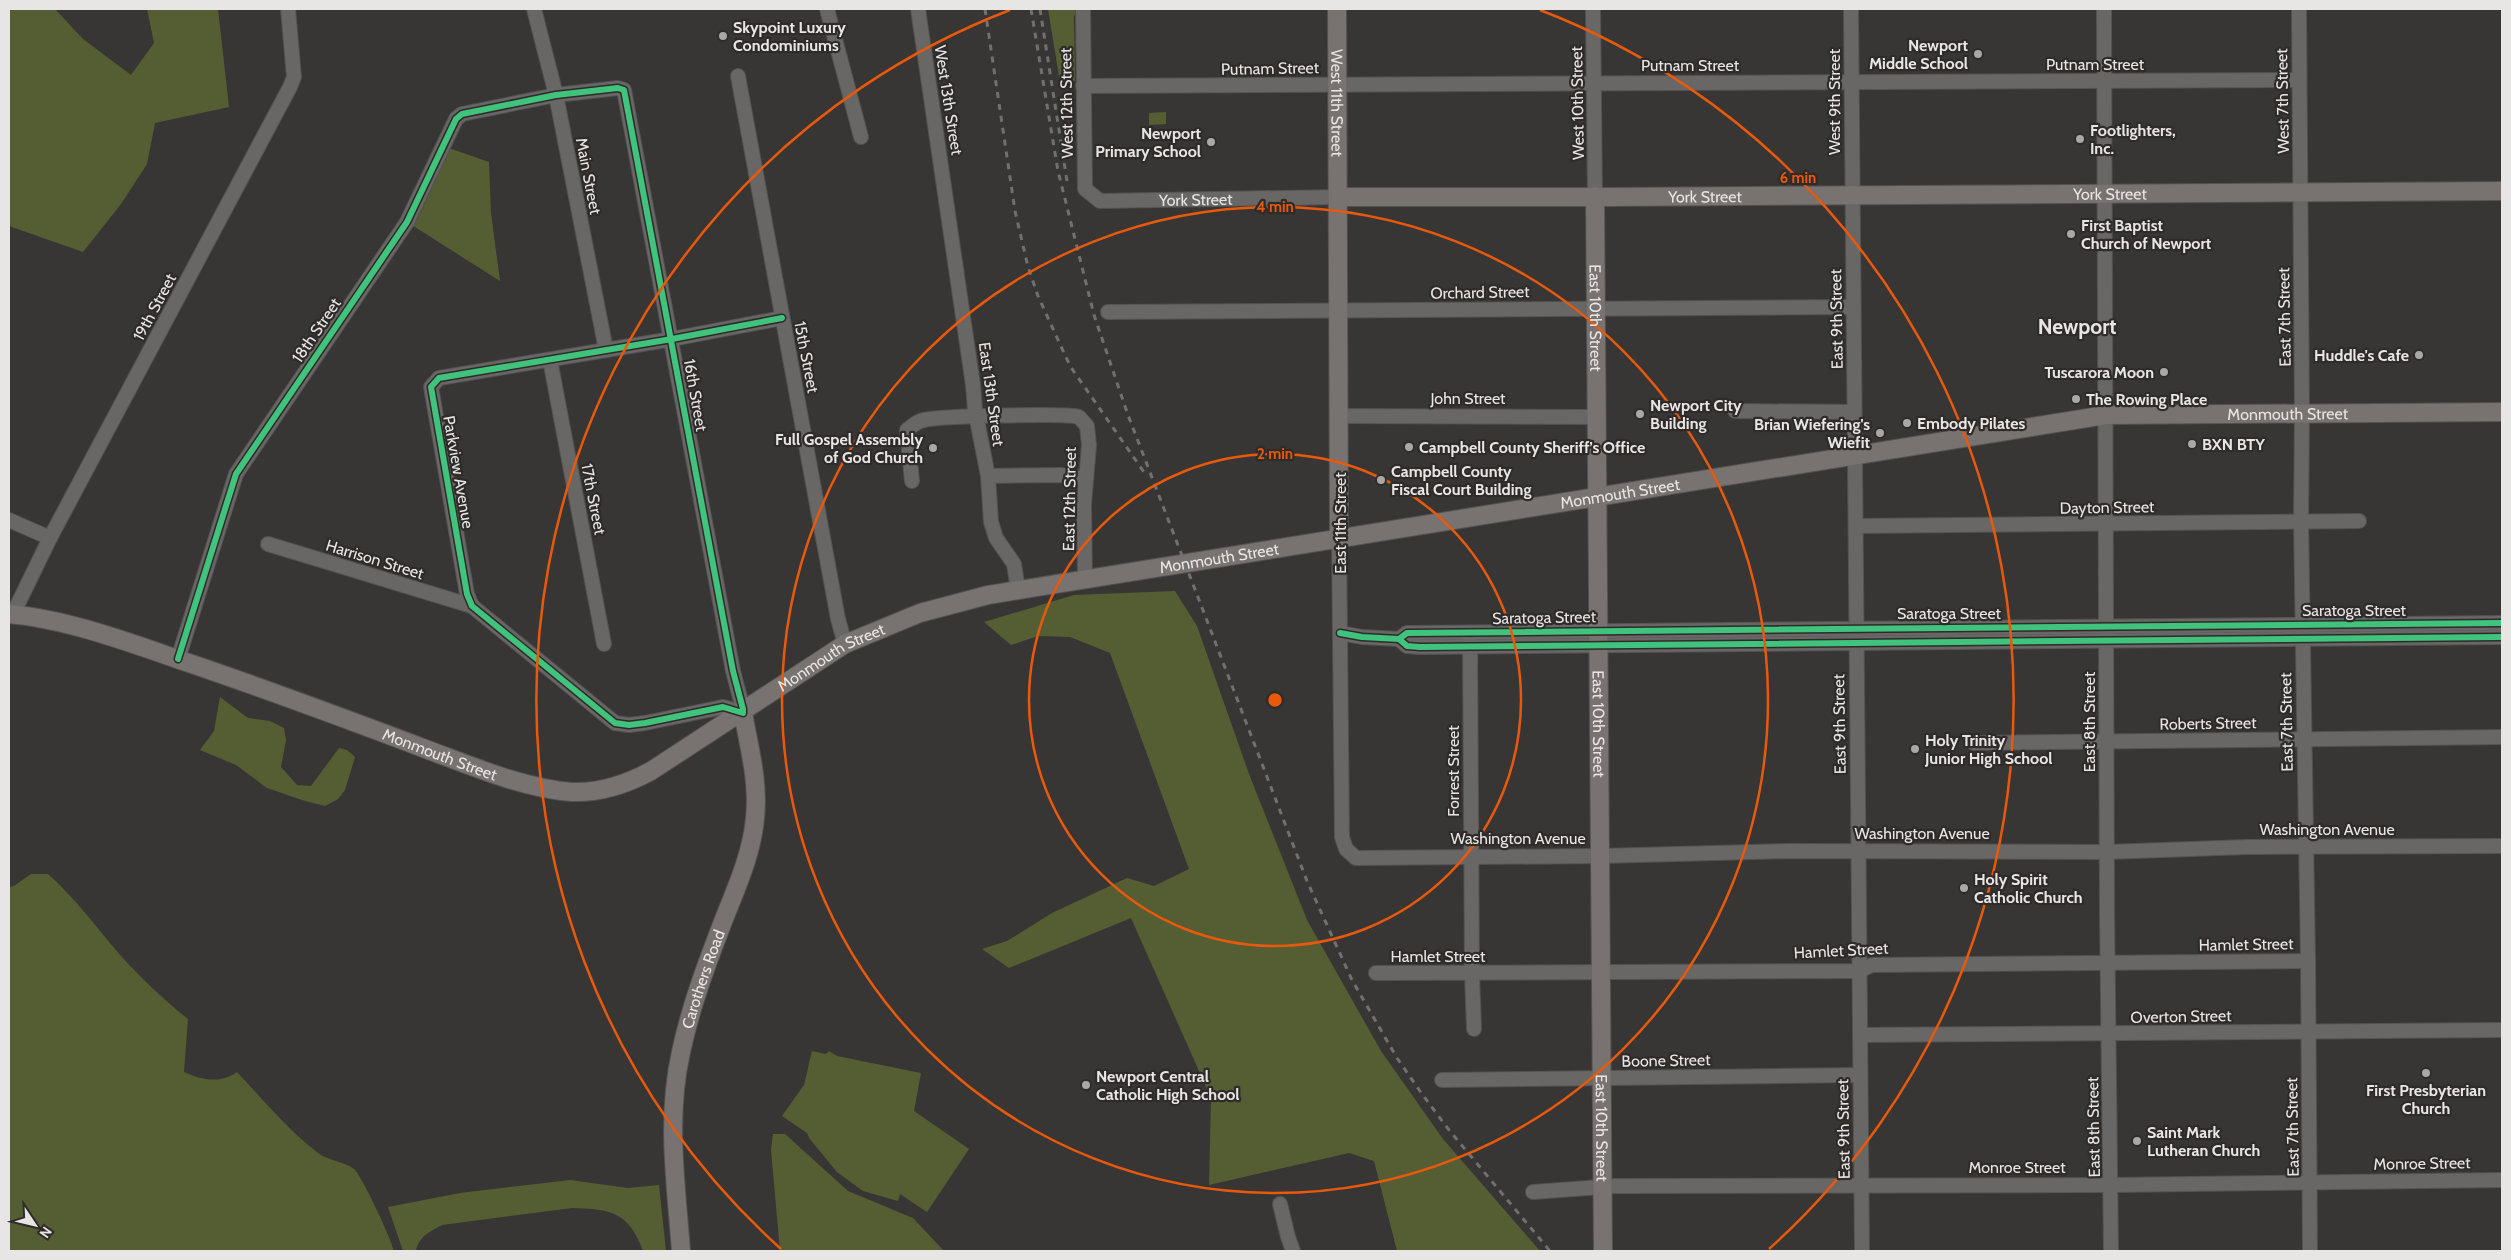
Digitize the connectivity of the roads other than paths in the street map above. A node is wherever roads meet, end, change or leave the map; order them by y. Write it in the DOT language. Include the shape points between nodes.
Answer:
graph roads {
  1 [pos="288,9"];
  2 [pos="534,9"];
  3 [pos="827,9"];
  4 [pos="918,9"];
  5 [pos="1083,9"];
  6 [pos="1337,9"];
  7 [pos="1593,9"];
  8 [pos="1851,9"];
  9 [pos="2104,9"];
  10 [pos="2298,9"];
  11 [pos="738,76"];
  12 [pos="2298,80"];
  13 [pos="1851,82"];
  14 [pos="2105,82"];
  15 [pos="1338,84"];
  16 [pos="1594,84"];
  17 [pos="1082,86"];
  18 [pos="556,95"];
  19 [pos="861,137"];
  20 [pos="2502,191"];
  21 [pos="2301,192"];
  22 [pos="2104,193"];
  23 [pos="1090,195"];
  24 [pos="1595,196"];
  25 [pos="1852,196"];
  26 [pos="946,197"];
  27 [pos="1339,197"];
  28 [pos="1853,307"];
  29 [pos="1596,308"];
  30 [pos="1108,312"];
  31 [pos="1340,312"];
  32 [pos="782,318"];
  33 [pos="672,339"];
  34 [pos="606,350"];
  35 [pos="550,360"];
  36 [pos="1736,411"];
  37 [pos="1854,412"];
  38 [pos="2502,412"];
  39 [pos="2302,414"];
  40 [pos="1340,416"];
  41 [pos="2106,416"];
  42 [pos="1596,417"];
  43 [pos="977,418"];
  44 [pos="1854,456"];
  45 [pos="988,476"];
  46 [pos="1086,479"];
  47 [pos="912,481"];
  48 [pos="1596,496"];
  49 [pos="9,520"];
  50 [pos="2301,520"];
  51 [pos="2358,521"];
  52 [pos="2107,525"];
  53 [pos="1856,526"];
  54 [pos="1339,537"];
  55 [pos="50,538"];
  56 [pos="268,544"];
  57 [pos="1086,579"];
  58 [pos="1018,590"];
  59 [pos="472,606"];
  60 [pos="11,614"];
  61 [pos="2502,623"];
  62 [pos="2302,624"];
  63 [pos="2106,626"];
  64 [pos="1856,627"];
  65 [pos="1470,632"];
  66 [pos="1340,633"];
  67 [pos="1597,637"];
  68 [pos="2502,637"];
  69 [pos="1399,639"];
  70 [pos="2302,639"];
  71 [pos="2106,640"];
  72 [pos="1856,642"];
  73 [pos="604,644"];
  74 [pos="845,644"];
  75 [pos="1470,647"];
  76 [pos="178,659"];
  77 [pos="743,713"];
  78 [pos="2502,737"];
  79 [pos="2304,740"];
  80 [pos="1974,742"];
  81 [pos="2107,742"];
  82 [pos="2502,846"];
  83 [pos="2306,847"];
  84 [pos="1346,849"];
  85 [pos="1858,851"];
  86 [pos="2107,852"];
  87 [pos="1600,856"];
  88 [pos="1471,857"];
  89 [pos="2308,961"];
  90 [pos="2108,964"];
  91 [pos="1859,970"];
  92 [pos="1600,972"];
  93 [pos="1376,973"];
  94 [pos="1472,974"];
  95 [pos="1474,1028"];
  96 [pos="2502,1030"];
  97 [pos="2308,1032"];
  98 [pos="2108,1034"];
  99 [pos="1860,1035"];
  100 [pos="1860,1075"];
  101 [pos="1601,1078"];
  102 [pos="1442,1080"];
  103 [pos="2502,1180"];
  104 [pos="2310,1182"];
  105 [pos="1861,1184"];
  106 [pos="2112,1185"];
  107 [pos="1603,1186"];
  108 [pos="1533,1192"];
  109 [pos="1280,1204"];
  110 [pos="681,1251"];
  111 [pos="1293,1251"];
  112 [pos="1603,1251"];
  113 [pos="1862,1251"];
  114 [pos="2111,1251"];
  115 [pos="2310,1251"];
  1 -- 55 [label="street, 19th Street" via="294,77 290,87"];
  2 -- 18 [label="street, Main Street"];
  3 -- 19 [label="street"];
  4 -- 26 [label="street, West 13th Street"];
  5 -- 17 [label="street, West 12th Street"];
  6 -- 15 [label="main road, West 11th Street"];
  7 -- 16 [label="street, West 10th Street"];
  8 -- 13 [label="street, West 9th Street"];
  9 -- 14 [label="street, East 8th Street"];
  10 -- 12 [label="street, West 7th Street"];
  11 -- 32 [label="street, 15th Street"];
  12 -- 14 [label="street, Putnam Street"];
  12 -- 21 [label="street, West 7th Street"];
  13 -- 14 [label="street, Putnam Street"];
  13 -- 16 [label="street, Putnam Street"];
  13 -- 25 [label="street, West 9th Street"];
  14 -- 22 [label="street, East 8th Street"];
  15 -- 16 [label="street, Putnam Street"];
  15 -- 17 [label="street, Putnam Street"];
  15 -- 27 [label="main road, West 11th Street"];
  16 -- 24 [label="street, West 10th Street"];
  17 -- 23 [label="street, West 12th Street" via="1085,189"];
  18 -- 33 [label="street, 16th Street" via="624,90"];
  18 -- 34 [label="street, Main Street"];
  18 -- 76 [label="street, 18th Street" via="462,114 456,120 407,222 236,474"];
  20 -- 21 [label="main road, York Street"];
  21 -- 22 [label="main road, York Street"];
  21 -- 39 [label="street, East 7th Street"];
  22 -- 25 [label="main road, York Street"];
  22 -- 41 [label="street, East 8th Street"];
  23 -- 27 [label="street, York Street" via="1100,200"];
  24 -- 25 [label="main road, York Street"];
  24 -- 27 [label="main road, York Street"];
  24 -- 29 [label="main road, East 10th Street"];
  25 -- 28 [label="street, East 9th Street"];
  26 -- 43 [label="street, East 13th Street"];
  27 -- 31 [label="main road, East 11th Street"];
  28 -- 29 [label="street, Orchard Street"];
  28 -- 37 [label="street, East 9th Street"];
  29 -- 31 [label="street, Orchard Street"];
  29 -- 42 [label="main road, East 10th Street"];
  30 -- 31 [label="street, Orchard Street"];
  31 -- 40 [label="main road, East 11th Street"];
  32 -- 33 [label="street, Parkview Avenue"];
  32 -- 74 [label="street, 15th Street"];
  33 -- 34 [label="street, Parkview Avenue"];
  33 -- 77 [label="street, 16th Street"];
  34 -- 35 [label="street, Parkview Avenue"];
  35 -- 59 [label="street, Parkview Avenue" via="439,378 431,388 467,594"];
  35 -- 73 [label="street, 17th Street"];
  36 -- 37 [label="street"];
  37 -- 44 [label="street, East 9th Street"];
  38 -- 39 [label="main road, Monmouth Street"];
  39 -- 41 [label="main road, Monmouth Street"];
  39 -- 50 [label="street, East 7th Street"];
  40 -- 42 [label="street, John Street"];
  40 -- 54 [label="main road, East 11th Street"];
  41 -- 44 [label="main road, Monmouth Street"];
  41 -- 52 [label="street, East 8th Street"];
  42 -- 48 [label="main road, East 10th Street"];
  43 -- 45 [label="street, East 13th Street"];
  43 -- 46 [label="street, East 12th Street" via="1076,416 1084,420 1089,445"];
  43 -- 47 [label="street" via="925,419 907,430"];
  44 -- 48 [label="main road, Monmouth Street"];
  44 -- 53 [label="street, East 9th Street"];
  45 -- 46 [label="street" via="1060,475"];
  45 -- 58 [label="street, East 13th Street" via="990,522 996,538 1014,564"];
  46 -- 57 [label="street, East 12th Street"];
  48 -- 54 [label="main road, Monmouth Street"];
  48 -- 67 [label="main road, East 10th Street"];
  49 -- 55 [label="street"];
  50 -- 51 [label="street, Dayton Street"];
  50 -- 52 [label="street, Dayton Street"];
  50 -- 62 [label="street, East 7th Street"];
  52 -- 53 [label="street, Dayton Street"];
  52 -- 63 [label="street, East 8th Street"];
  53 -- 64 [label="street, East 9th Street"];
  54 -- 57 [label="main road, Monmouth Street"];
  54 -- 66 [label="street, East 11th Street"];
  55 -- 60 [label="street, 19th Street"];
  56 -- 59 [label="street, Harrison Street"];
  57 -- 58 [label="main road, Monmouth Street"];
  58 -- 74 [label="main road, Monmouth Street" via="920,613"];
  59 -- 77 [label="street" via="619,724 645,723 723,707"];
  60 -- 76 [label="main road" via="45,619"];
  61 -- 62 [label="street, Saratoga Street"];
  62 -- 63 [label="street, Saratoga Street"];
  62 -- 70 [label="street, East 7th Street"];
  63 -- 64 [label="street, Saratoga Street"];
  63 -- 71 [label="street, East 8th Street"];
  64 -- 67 [label="street, Saratoga Street"];
  64 -- 72 [label="street, East 9th Street"];
  65 -- 67 [label="street, Saratoga Street"];
  65 -- 69 [label="street, Saratoga Street" via="1407,633"];
  65 -- 75 [label="street, Forrest Street"];
  66 -- 69 [label="street, Saratoga Street"];
  66 -- 84 [label="street, East 11th Street" via="1342,836"];
  67 -- 72 [label="street, Saratoga Street"];
  67 -- 75 [label="street, Saratoga Street"];
  67 -- 87 [label="main road, East 10th Street"];
  68 -- 70 [label="street, Saratoga Street"];
  69 -- 75 [label="street, Saratoga Street" via="1407,646"];
  70 -- 71 [label="street, Saratoga Street"];
  70 -- 79 [label="street, East 7th Street"];
  71 -- 72 [label="street, Saratoga Street"];
  71 -- 81 [label="street, East 8th Street"];
  72 -- 85 [label="street, East 9th Street"];
  74 -- 77 [label="main road, Monmouth Street"];
  75 -- 88 [label="street, Forrest Street"];
  76 -- 77 [label="main road, Monmouth Street" via="320,709 334,706 418,736 431,750 551,789 594,791 622,785 648,773"];
  77 -- 110 [label="main road, Carothers Road" via="754,776 755,816 741,876 695,995 680,1054 674,1097 672,1149"];
  78 -- 79 [label="street, Roberts Street"];
  79 -- 81 [label="street, Roberts Street"];
  79 -- 83 [label="street, East 7th Street"];
  80 -- 81 [label="street, Roberts Street"];
  81 -- 86 [label="street, East 8th Street"];
  82 -- 83 [label="street, Washington Avenue"];
  83 -- 86 [label="street, Washington Avenue"];
  83 -- 89 [label="street, East 7th Street"];
  84 -- 88 [label="street, Washington Avenue" via="1356,858"];
  85 -- 86 [label="street, Washington Avenue"];
  85 -- 87 [label="street, Washington Avenue"];
  85 -- 91 [label="street, East 9th Street"];
  86 -- 90 [label="street, East 8th Street"];
  87 -- 88 [label="street, Washington Avenue"];
  87 -- 92 [label="main road, East 10th Street"];
  88 -- 94 [label="street, Forrest Street"];
  89 -- 90 [label="street, Hamlet Street"];
  89 -- 97 [label="street, East 7th Street"];
  90 -- 91 [label="street, Hamlet Street" via="1872,965"];
  90 -- 98 [label="street, East 8th Street"];
  91 -- 92 [label="street, Hamlet Street"];
  91 -- 99 [label="street, East 9th Street"];
  92 -- 94 [label="street, Hamlet Street"];
  92 -- 101 [label="main road, East 10th Street"];
  93 -- 94 [label="street, Hamlet Street"];
  94 -- 95 [label="street, Forrest Street"];
  96 -- 97 [label="street, Overton Street"];
  97 -- 98 [label="street, Overton Street"];
  97 -- 104 [label="street, East 7th Street"];
  98 -- 99 [label="street, Overton Street"];
  98 -- 106 [label="street, East 8th Street"];
  99 -- 100 [label="street, East 9th Street"];
  100 -- 101 [label="street, Boone Street"];
  100 -- 105 [label="street, East 9th Street"];
  101 -- 102 [label="street, Boone Street"];
  101 -- 107 [label="main road, East 10th Street"];
  103 -- 104 [label="street, Monroe Street"];
  104 -- 106 [label="street, Monroe Street"];
  104 -- 115 [label="street, East 7th Street"];
  105 -- 106 [label="street, Monroe Street"];
  105 -- 107 [label="street, Monroe Street"];
  105 -- 113 [label="street, East 9th Street"];
  106 -- 114 [label="street, East 8th Street"];
  107 -- 108 [label="street, Monroe Street"];
  107 -- 112 [label="main road, East 10th Street"];
  109 -- 111 [label="street"];
}
